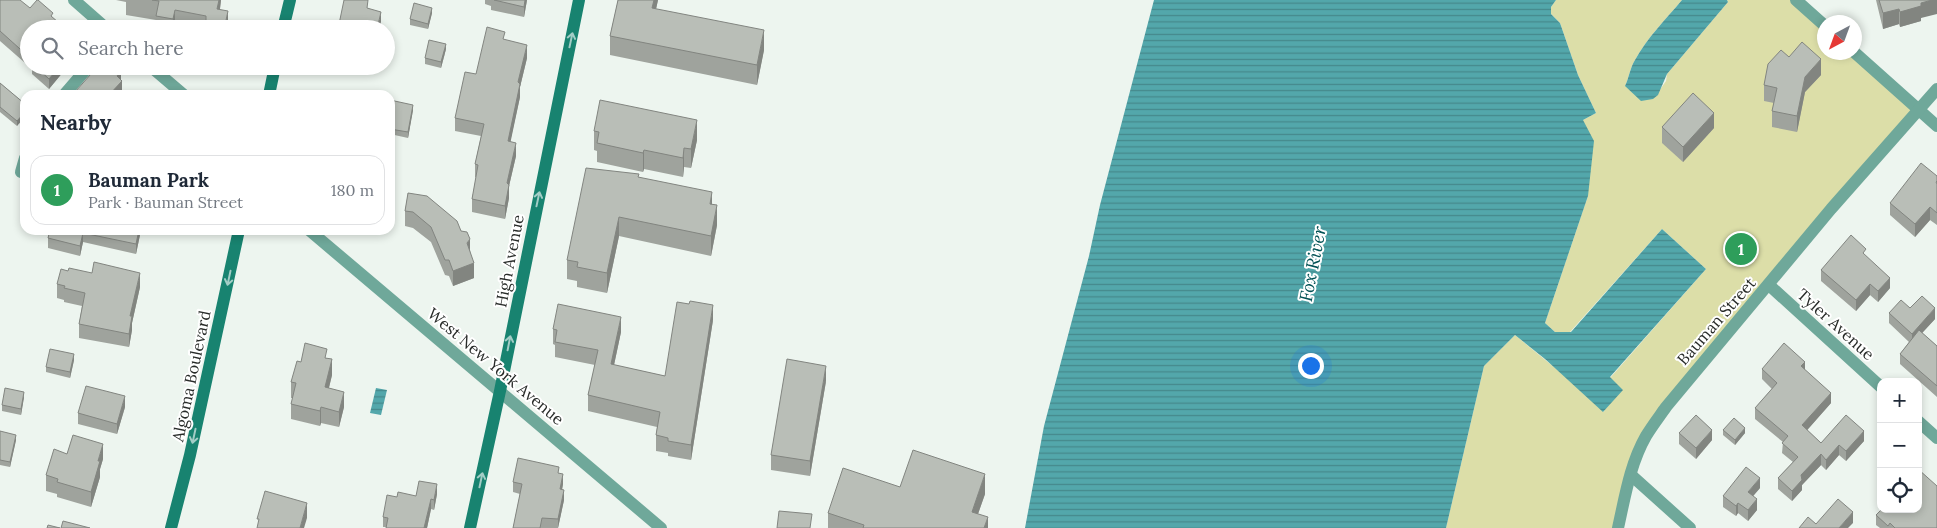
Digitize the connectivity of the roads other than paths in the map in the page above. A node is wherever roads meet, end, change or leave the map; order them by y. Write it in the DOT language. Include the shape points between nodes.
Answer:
graph roads {
  1 [pos="74,0"];
  2 [pos="290,0"];
  3 [pos="579,0"];
  4 [pos="1796,0"];
  5 [pos="1817,19"];
  6 [pos="97,20"];
  7 [pos="285,20"];
  8 [pos="1862,59"];
  9 [pos="81,75"];
  10 [pos="161,75"];
  11 [pos="273,75"];
  12 [pos="1937,89"];
  13 [pos="68,90"];
  14 [pos="178,90"];
  15 [pos="270,90"];
  16 [pos="1919,109"];
  17 [pos="1937,126"];
  18 [pos="238,235"];
  19 [pos="315,235"];
  20 [pos="1769,285"];
  21 [pos="1877,383"];
  22 [pos="500,391"];
  23 [pos="1920,423"];
  24 [pos="1937,438"];
  25 [pos="1631,475"];
  26 [pos="170,528"];
  27 [pos="470,528"];
  28 [pos="661,528"];
  29 [pos="1618,528"];
  30 [pos="1690,528"];
  1 -- 6 [label="street"];
  2 -- 7 [label="main road"];
  22 -- 3 [label="main road, High Avenue, one-way"];
  4 -- 5 [label="street"];
  8 -- 16 [label="street"];
  9 -- 13 [label="street"];
  10 -- 14 [label="street"];
  11 -- 15 [label="main road"];
  12 -- 16 [label="street, Bauman Street"];
  16 -- 17 [label="street"];
  16 -- 20 [label="street, Bauman Street"];
  18 -- 26 [label="main road, Algoma Boulevard, one-way" via="190,455"];
  19 -- 22 [label="street, West New York Avenue"];
  20 -- 21 [label="street, Tyler Avenue"];
  20 -- 25 [label="street, Bauman Street" via="1666,407 1646,436"];
  27 -- 22 [label="main road, High Avenue, one-way"];
  22 -- 28 [label="street, West New York Avenue"];
  23 -- 24 [label="street"];
  25 -- 29 [label="street, Bauman Street"];
  25 -- 30 [label="street"];
}
